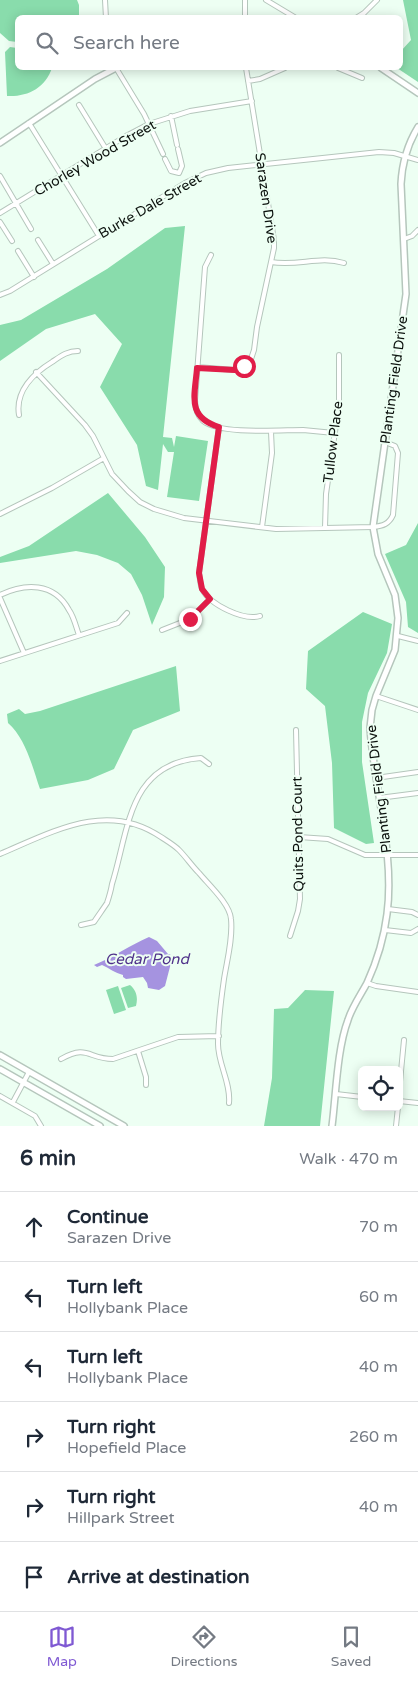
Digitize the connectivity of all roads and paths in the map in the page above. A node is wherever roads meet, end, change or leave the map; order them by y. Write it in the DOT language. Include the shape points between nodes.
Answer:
graph roads {
  1 [pos="105,0"];
  2 [pos="245,0"];
  3 [pos="266,0"];
  4 [pos="377,0"];
  5 [pos="106,15"];
  6 [pos="245,15"];
  7 [pos="291,15"];
  8 [pos="361,15"];
  9 [pos="112,70"];
  10 [pos="117,70"];
  11 [pos="246,70"];
  12 [pos="280,70"];
  13 [pos="343,70"];
  14 [pos="384,70"];
  15 [pos="362,78"];
  16 [pos="248,81"];
  17 [pos="418,93"];
  18 [pos="252,101"];
  19 [pos="79,105"];
  20 [pos="171,116"];
  21 [pos="29,123"];
  22 [pos="149,124"];
  23 [pos="418,127"];
  24 [pos="0,143"];
  25 [pos="106,149"];
  26 [pos="405,156"];
  27 [pos="418,160"];
  28 [pos="262,164"];
  29 [pos="179,173"];
  30 [pos="0,176"];
  31 [pos="62,176"];
  32 [pos="185,183"];
  33 [pos="16,205"];
  34 [pos="0,214"];
  35 [pos="0,222"];
  36 [pos="31,229"];
  37 [pos="418,230"];
  38 [pos="99,236"];
  39 [pos="404,239"];
  40 [pos="38,240"];
  41 [pos="12,241"];
  42 [pos="18,251"];
  43 [pos="211,255"];
  44 [pos="271,262"];
  45 [pos="344,263"];
  46 [pos="53,264"];
  47 [pos="34,277"];
  48 [pos="0,295"];
  49 [pos="78,351"];
  50 [pos="339,355"];
  51 [pos="197,368"];
  52 [pos="36,372"];
  53 [pos="19,415"];
  54 [pos="219,427"];
  55 [pos="272,432"];
  56 [pos="334,433"];
  57 [pos="385,442"];
  58 [pos="104,458"];
  59 [pos="0,514"];
  60 [pos="206,520"];
  61 [pos="262,527"];
  62 [pos="373,527"];
  63 [pos="325,528"];
  64 [pos="0,596"];
  65 [pos="210,599"];
  66 [pos="127,613"];
  67 [pos="260,616"];
  68 [pos="162,630"];
  69 [pos="79,636"];
  70 [pos="398,636"];
  71 [pos="418,641"];
  72 [pos="24,653"];
  73 [pos="0,661"];
  74 [pos="376,696"];
  75 [pos="418,710"];
  76 [pos="296,730"];
  77 [pos="209,764"];
  78 [pos="418,772"];
  79 [pos="376,778"];
  80 [pos="418,793"];
  81 [pos="379,798"];
  82 [pos="128,822"];
  83 [pos="299,837"];
  84 [pos="0,854"];
  85 [pos="387,855"];
  86 [pos="418,855"];
  87 [pos="388,909"];
  88 [pos="418,915"];
  89 [pos="81,925"];
  90 [pos="418,929"];
  91 [pos="385,930"];
  92 [pos="290,936"];
  93 [pos="367,983"];
  94 [pos="418,992"];
  95 [pos="218,1036"];
  96 [pos="404,1040"];
  97 [pos="138,1051"];
  98 [pos="0,1055"];
  99 [pos="61,1059"];
  100 [pos="402,1066"];
  101 [pos="0,1069"];
  102 [pos="29,1072"];
  103 [pos="24,1082"];
  104 [pos="146,1085"];
  105 [pos="336,1094"];
  106 [pos="0,1096"];
  107 [pos="358,1097"];
  108 [pos="403,1101"];
  109 [pos="13,1102"];
  110 [pos="229,1103"];
  111 [pos="418,1103"];
  112 [pos="398,1111"];
  113 [pos="41,1126"];
  114 [pos="100,1126"];
  115 [pos="124,1126"];
  116 [pos="332,1126"];
  117 [pos="396,1126"];
  1 -- 5 [label="street"];
  2 -- 6 [label="street"];
  3 -- 7 [label="street"];
  4 -- 8 [label="street"];
  9 -- 21 [label="street"];
  10 -- 22 [label="street"];
  11 -- 16 [label="street, Sarazen Drive"];
  12 -- 16 [label="street"];
  13 -- 15 [label="street"];
  14 -- 17 [label="street"];
  16 -- 18 [label="street, Sarazen Drive"];
  18 -- 20 [label="street, Chorley Wood Street"];
  18 -- 28 [label="street, Sarazen Drive"];
  19 -- 25 [label="street"];
  20 -- 22 [label="street, Chorley Wood Street"];
  20 -- 29 [label="street" via="182,168"];
  21 -- 24 [label="street"];
  21 -- 31 [label="street"];
  22 -- 25 [label="street, Chorley Wood Street"];
  22 -- 29 [label="street" via="171,171"];
  23 -- 26 [label="street, Planting Field Drive"];
  25 -- 31 [label="street, Chorley Wood Street"];
  26 -- 27 [label="street, Burke Dale Street"];
  26 -- 28 [label="street, Burke Dale Street" via="379,152"];
  26 -- 39 [label="street, Planting Field Drive" via="401,184"];
  28 -- 32 [label="street, Burke Dale Street" via="217,170"];
  28 -- 44 [label="street, Sarazen Drive" via="274,240"];
  29 -- 32 [label="street"];
  30 -- 33 [label="street"];
  31 -- 33 [label="street, Chorley Wood Street"];
  31 -- 38 [label="street"];
  32 -- 38 [label="street, Burke Dale Street"];
  33 -- 34 [label="street, Chorley Wood Street"];
  33 -- 36 [label="street"];
  35 -- 41 [label="street"];
  37 -- 39 [label="street"];
  38 -- 46 [label="street, Burke Dale Street"];
  39 -- 57 [label="street, Planting Field Drive" via="406,294"];
  40 -- 46 [label="street"];
  42 -- 47 [label="street"];
  43 -- 51 [label="street" via="205,267"];
  44 -- 45 [label="street" via="292,264 329,259"];
  44 -- 51 [label="street, Sarazen Drive" via="251,359 235,370"];
  46 -- 47 [label="street, Burke Dale Street"];
  47 -- 48 [label="street, Burke Dale Street"];
  49 -- 52 [label="street" via="67,352"];
  50 -- 56 [label="street, Tullow Place" via="339,404"];
  51 -- 54 [label="street" via="196,410 202,420"];
  52 -- 53 [label="street" via="22,393"];
  52 -- 58 [label="street" via="85,425"];
  54 -- 55 [label="street"];
  54 -- 60 [label="street"];
  55 -- 56 [label="street" via="306,430"];
  55 -- 61 [label="street"];
  56 -- 63 [label="street, Tullow Place"];
  57 -- 62 [label="street, Planting Field Drive"];
  57 -- 62 [label="street" via="395,446 398,453 394,512 389,522"];
  58 -- 59 [label="street"];
  58 -- 60 [label="street" via="112,474 140,502 168,514"];
  60 -- 61 [label="street"];
  60 -- 65 [label="street" via="199,573 202,589"];
  61 -- 63 [label="street"];
  62 -- 63 [label="street"];
  62 -- 70 [label="street, Planting Field Drive" via="378,554 395,595"];
  64 -- 69 [label="street" via="18,587 37,587 51,592 66,604"];
  64 -- 72 [label="street"];
  65 -- 67 [label="street" via="237,614 253,618"];
  65 -- 68 [label="street" via="190,619"];
  66 -- 69 [label="street" via="118,623"];
  69 -- 72 [label="street"];
  70 -- 71 [label="street"];
  70 -- 74 [label="street, Planting Field Drive"];
  72 -- 73 [label="street"];
  74 -- 75 [label="street"];
  74 -- 79 [label="street, Planting Field Drive" via="370,728"];
  76 -- 83 [label="street, Quits Pond Court"];
  77 -- 82 [label="street" via="201,758 193,759 159,772 140,792"];
  78 -- 79 [label="street"];
  79 -- 81 [label="street, Planting Field Drive"];
  80 -- 81 [label="street"];
  81 -- 85 [label="street, Planting Field Drive"];
  82 -- 84 [label="street" via="98,820 75,824"];
  82 -- 89 [label="street" via="107,902 94,922"];
  82 -- 95 [label="street" via="154,832 178,849 219,895 231,917 231,943"];
  83 -- 85 [label="street" via="328,839 359,853"];
  83 -- 92 [label="street, Quits Pond Court" via="300,902"];
  85 -- 86 [label="street"];
  85 -- 87 [label="street, Planting Field Drive"];
  87 -- 88 [label="street"];
  87 -- 91 [label="street, Planting Field Drive"];
  90 -- 91 [label="street" via="411,932"];
  91 -- 93 [label="street, Planting Field Drive"];
  93 -- 94 [label="street"];
  93 -- 105 [label="street, Planting Field Drive" via="345,1029"];
  95 -- 97 [label="street" via="178,1037"];
  95 -- 110 [label="street"];
  96 -- 100 [label="street"];
  97 -- 99 [label="street" via="106,1059 79,1051"];
  97 -- 104 [label="street"];
  98 -- 102 [label="street"];
  101 -- 103 [label="street"];
  102 -- 103 [label="street"];
  102 -- 115 [label="street"];
  103 -- 109 [label="street"];
  103 -- 114 [label="street"];
  105 -- 107 [label="street"];
  105 -- 116 [label="street, Planting Field Drive"];
  106 -- 109 [label="street"];
  108 -- 111 [label="street"];
  109 -- 113 [label="street" via="35,1116"];
  112 -- 117 [label="street"];
}
